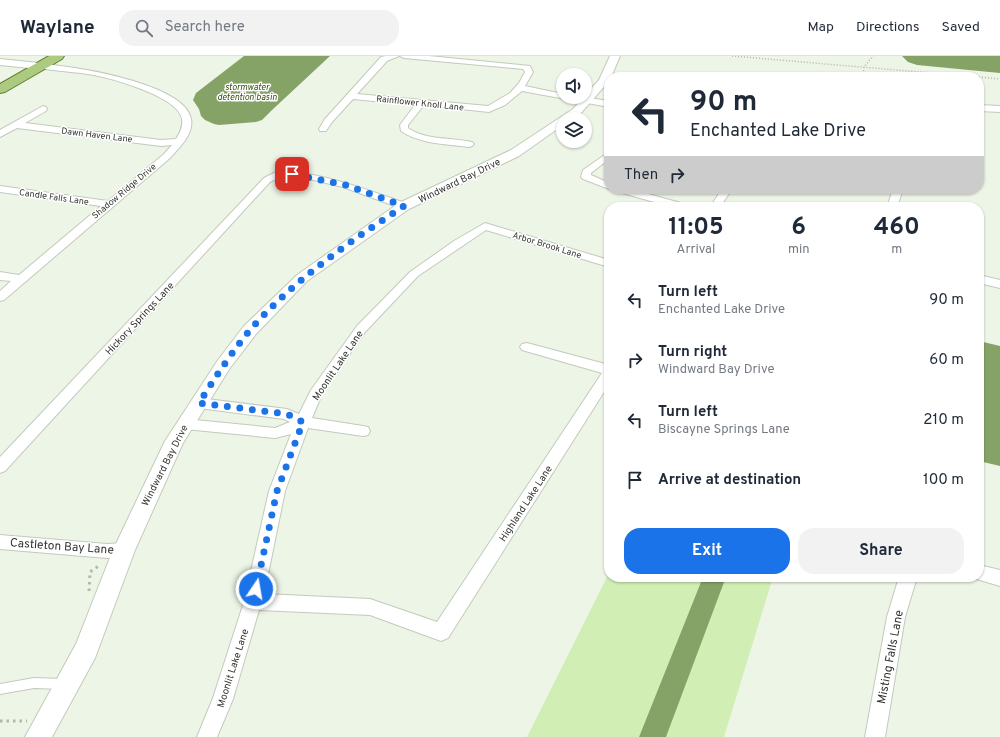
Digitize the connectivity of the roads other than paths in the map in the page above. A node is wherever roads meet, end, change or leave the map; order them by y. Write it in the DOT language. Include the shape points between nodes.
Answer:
graph roads {
  1 [pos="58,56"];
  2 [pos="392,56"];
  3 [pos="395,56"];
  4 [pos="404,56"];
  5 [pos="615,56"];
  6 [pos="0,62"];
  7 [pos="20,68"];
  8 [pos="608,72"];
  9 [pos="604,81"];
  10 [pos="523,85"];
  11 [pos="556,88"];
  12 [pos="0,89"];
  13 [pos="592,92"];
  14 [pos="556,94"];
  15 [pos="351,96"];
  16 [pos="592,96"];
  17 [pos="604,97"];
  18 [pos="592,98"];
  19 [pos="604,102"];
  20 [pos="421,103"];
  21 [pos="582,104"];
  22 [pos="984,108"];
  23 [pos="43,109"];
  24 [pos="1000,110"];
  25 [pos="576,112"];
  26 [pos="16,125"];
  27 [pos="556,125"];
  28 [pos="324,129"];
  29 [pos="0,134"];
  30 [pos="179,142"];
  31 [pos="469,144"];
  32 [pos="604,158"];
  33 [pos="604,184"];
  34 [pos="0,189"];
  35 [pos="637,194"];
  36 [pos="666,202"];
  37 [pos="108,204"];
  38 [pos="404,206"];
  39 [pos="485,226"];
  40 [pos="604,262"];
  41 [pos="0,276"];
  42 [pos="20,280"];
  43 [pos="984,280"];
  44 [pos="1000,284"];
  45 [pos="0,296"];
  46 [pos="527,347"];
  47 [pos="604,370"];
  48 [pos="604,380"];
  49 [pos="199,403"];
  50 [pos="303,422"];
  51 [pos="184,424"];
  52 [pos="362,431"];
  53 [pos="0,467"];
  54 [pos="0,542"];
  55 [pos="124,550"];
  56 [pos="984,574"];
  57 [pos="1000,578"];
  58 [pos="906,582"];
  59 [pos="253,602"];
  60 [pos="68,684"];
  61 [pos="0,690"];
  62 [pos="38,737"];
  63 [pos="207,737"];
  64 [pos="875,737"];
  1 -- 7 [label="main road"];
  2 -- 3 [label="street"];
  2 -- 15 [label="street" via="384,59"];
  4 -- 10 [label="street" via="527,68 529,72"];
  5 -- 8 [label="street, Windward Bay Drive"];
  6 -- 7 [label="street"];
  7 -- 12 [label="main road"];
  7 -- 30 [label="street, Shadow Ridge Drive" via="135,85 168,97 183,110 186,118 186,127"];
  9 -- 13 [label="street, Windward Bay Drive"];
  10 -- 11 [label="street"];
  10 -- 14 [label="street"];
  10 -- 20 [label="street, Rainflower Knoll Lane" via="499,105 489,109"];
  15 -- 20 [label="street, Rainflower Knoll Lane"];
  15 -- 28 [label="street"];
  16 -- 17 [label="street"];
  18 -- 19 [label="street"];
  20 -- 31 [label="street" via="404,125 404,129 430,138"];
  21 -- 25 [label="street, Windward Bay Drive"];
  22 -- 24 [label="street"];
  23 -- 26 [label="street"];
  26 -- 29 [label="street"];
  26 -- 30 [label="street, Dawn Haven Lane" via="161,143"];
  27 -- 38 [label="street, Windward Bay Drive" via="515,153"];
  30 -- 37 [label="street, Shadow Ridge Drive" via="167,156"];
  32 -- 33 [label="street" via="586,172 586,177"];
  34 -- 37 [label="street, Candle Falls Lane"];
  35 -- 36 [label="street"];
  37 -- 42 [label="street, Shadow Ridge Drive"];
  38 -- 49 [label="street, Windward Bay Drive" via="302,278 250,330"];
  38 -- 53 [label="street, Hickory Springs Lane" via="346,185 305,176 280,173 267,180"];
  39 -- 40 [label="street, Arbor Brook Lane"];
  39 -- 50 [label="street, Moonlit Lake Lane" via="414,274 361,329 316,393"];
  41 -- 42 [label="street"];
  42 -- 45 [label="street, Shadow Ridge Drive"];
  43 -- 44 [label="street"];
  46 -- 47 [label="street"];
  48 -- 59 [label="street, Highland Lake Lane" via="441,632 370,607"];
  49 -- 50 [label="street" via="287,414"];
  49 -- 51 [label="street, Windward Bay Drive"];
  50 -- 51 [label="street" via="275,433"];
  50 -- 52 [label="street"];
  50 -- 59 [label="street, Moonlit Lake Lane" via="277,491"];
  51 -- 55 [label="street, Windward Bay Drive"];
  54 -- 55 [label="street, Castleton Bay Lane" via="107,552"];
  55 -- 60 [label="street, Windward Bay Drive" via="86,650"];
  56 -- 57 [label="street"];
  58 -- 64 [label="street, Misting Falls Lane" via="896,617"];
  59 -- 63 [label="street, Moonlit Lake Lane" via="223,699"];
  60 -- 61 [label="lane" via="34,683"];
  60 -- 62 [label="street, Windward Bay Drive"];
}
